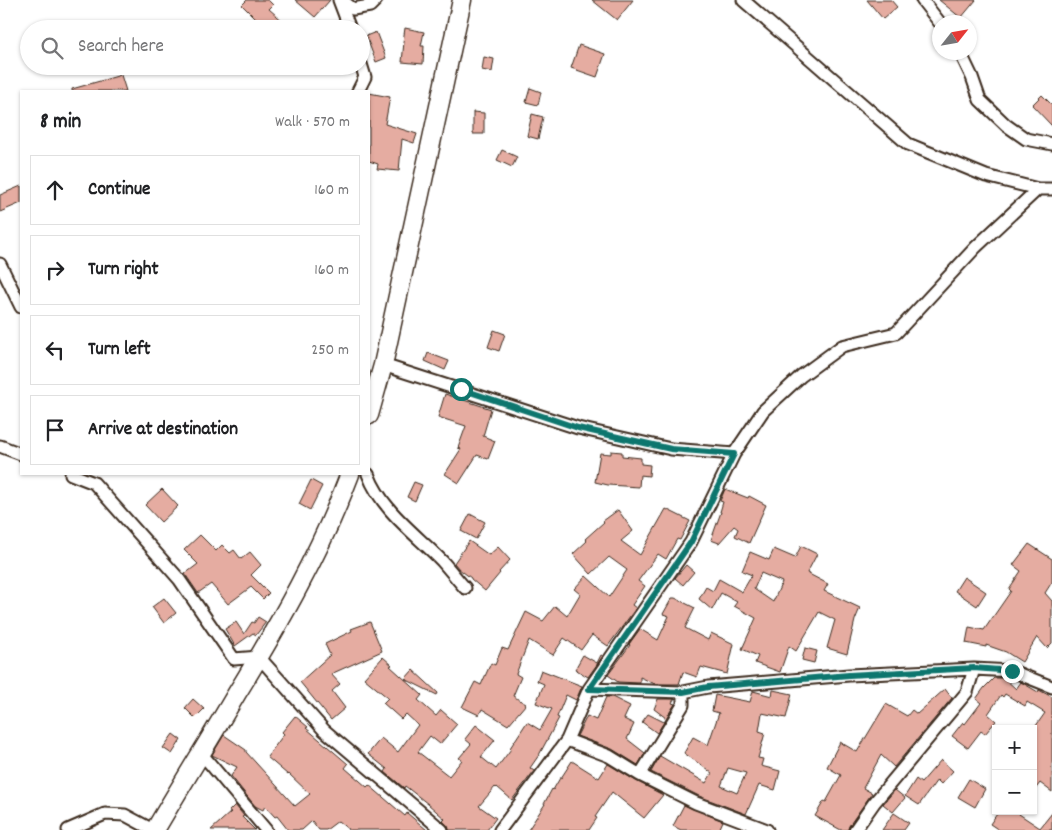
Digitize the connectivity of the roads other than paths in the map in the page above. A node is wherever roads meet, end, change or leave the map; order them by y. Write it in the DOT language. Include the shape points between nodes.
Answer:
graph roads {
  1 [pos="340,0"];
  2 [pos="376,0"];
  3 [pos="462,0"];
  4 [pos="743,0"];
  5 [pos="922,0"];
  6 [pos="934,15"];
  7 [pos="347,20"];
  8 [pos="964,60"];
  9 [pos="364,75"];
  10 [pos="358,90"];
  11 [pos="1052,144"];
  12 [pos="1038,189"];
  13 [pos="1052,189"];
  14 [pos="0,264"];
  15 [pos="20,305"];
  16 [pos="383,365"];
  17 [pos="370,411"];
  18 [pos="0,446"];
  19 [pos="20,454"];
  20 [pos="734,454"];
  21 [pos="74,475"];
  22 [pos="83,475"];
  23 [pos="350,475"];
  24 [pos="368,475"];
  25 [pos="94,483"];
  26 [pos="465,588"];
  27 [pos="259,657"];
  28 [pos="974,668"];
  29 [pos="1052,687"];
  30 [pos="589,689"];
  31 [pos="683,692"];
  32 [pos="568,740"];
  33 [pos="201,753"];
  34 [pos="640,775"];
  35 [pos="68,830"];
  36 [pos="154,830"];
  37 [pos="266,830"];
  38 [pos="442,830"];
  39 [pos="500,830"];
  40 [pos="767,830"];
  41 [pos="855,830"];
  1 -- 2 [label="street" via="353,9 370,6"];
  1 -- 7 [label="street"];
  3 -- 16 [label="main road"];
  4 -- 12 [label="street" via="908,144 986,176"];
  5 -- 6 [label="street"];
  8 -- 11 [label="street" via="980,100 1006,125 1026,139"];
  9 -- 10 [label="street"];
  12 -- 13 [label="street"];
  12 -- 20 [label="street" via="976,247 896,333 842,346 763,411"];
  14 -- 15 [label="street"];
  16 -- 17 [label="main road"];
  16 -- 20 [label="street" via="578,428 671,449"];
  18 -- 19 [label="street"];
  20 -- 30 [label="street" via="691,542"];
  21 -- 25 [label="street"];
  22 -- 25 [label="street"];
  23 -- 27 [label="main road" via="304,578"];
  24 -- 26 [label="street" via="395,516"];
  25 -- 27 [label="street" via="178,579 234,659"];
  27 -- 33 [label="main road"];
  27 -- 38 [label="street" via="324,730"];
  28 -- 29 [label="street" via="1012,671"];
  28 -- 31 [label="street" via="849,675"];
  28 -- 41 [label="street" via="967,692"];
  30 -- 31 [label="street"];
  30 -- 32 [label="street"];
  31 -- 34 [label="street" via="683,705"];
  32 -- 34 [label="street" via="609,756"];
  32 -- 39 [label="street"];
  33 -- 36 [label="main road"];
  33 -- 37 [label="street"];
  34 -- 40 [label="street" via="696,803"];
  35 -- 36 [label="street" via="106,814 125,815"];
}
